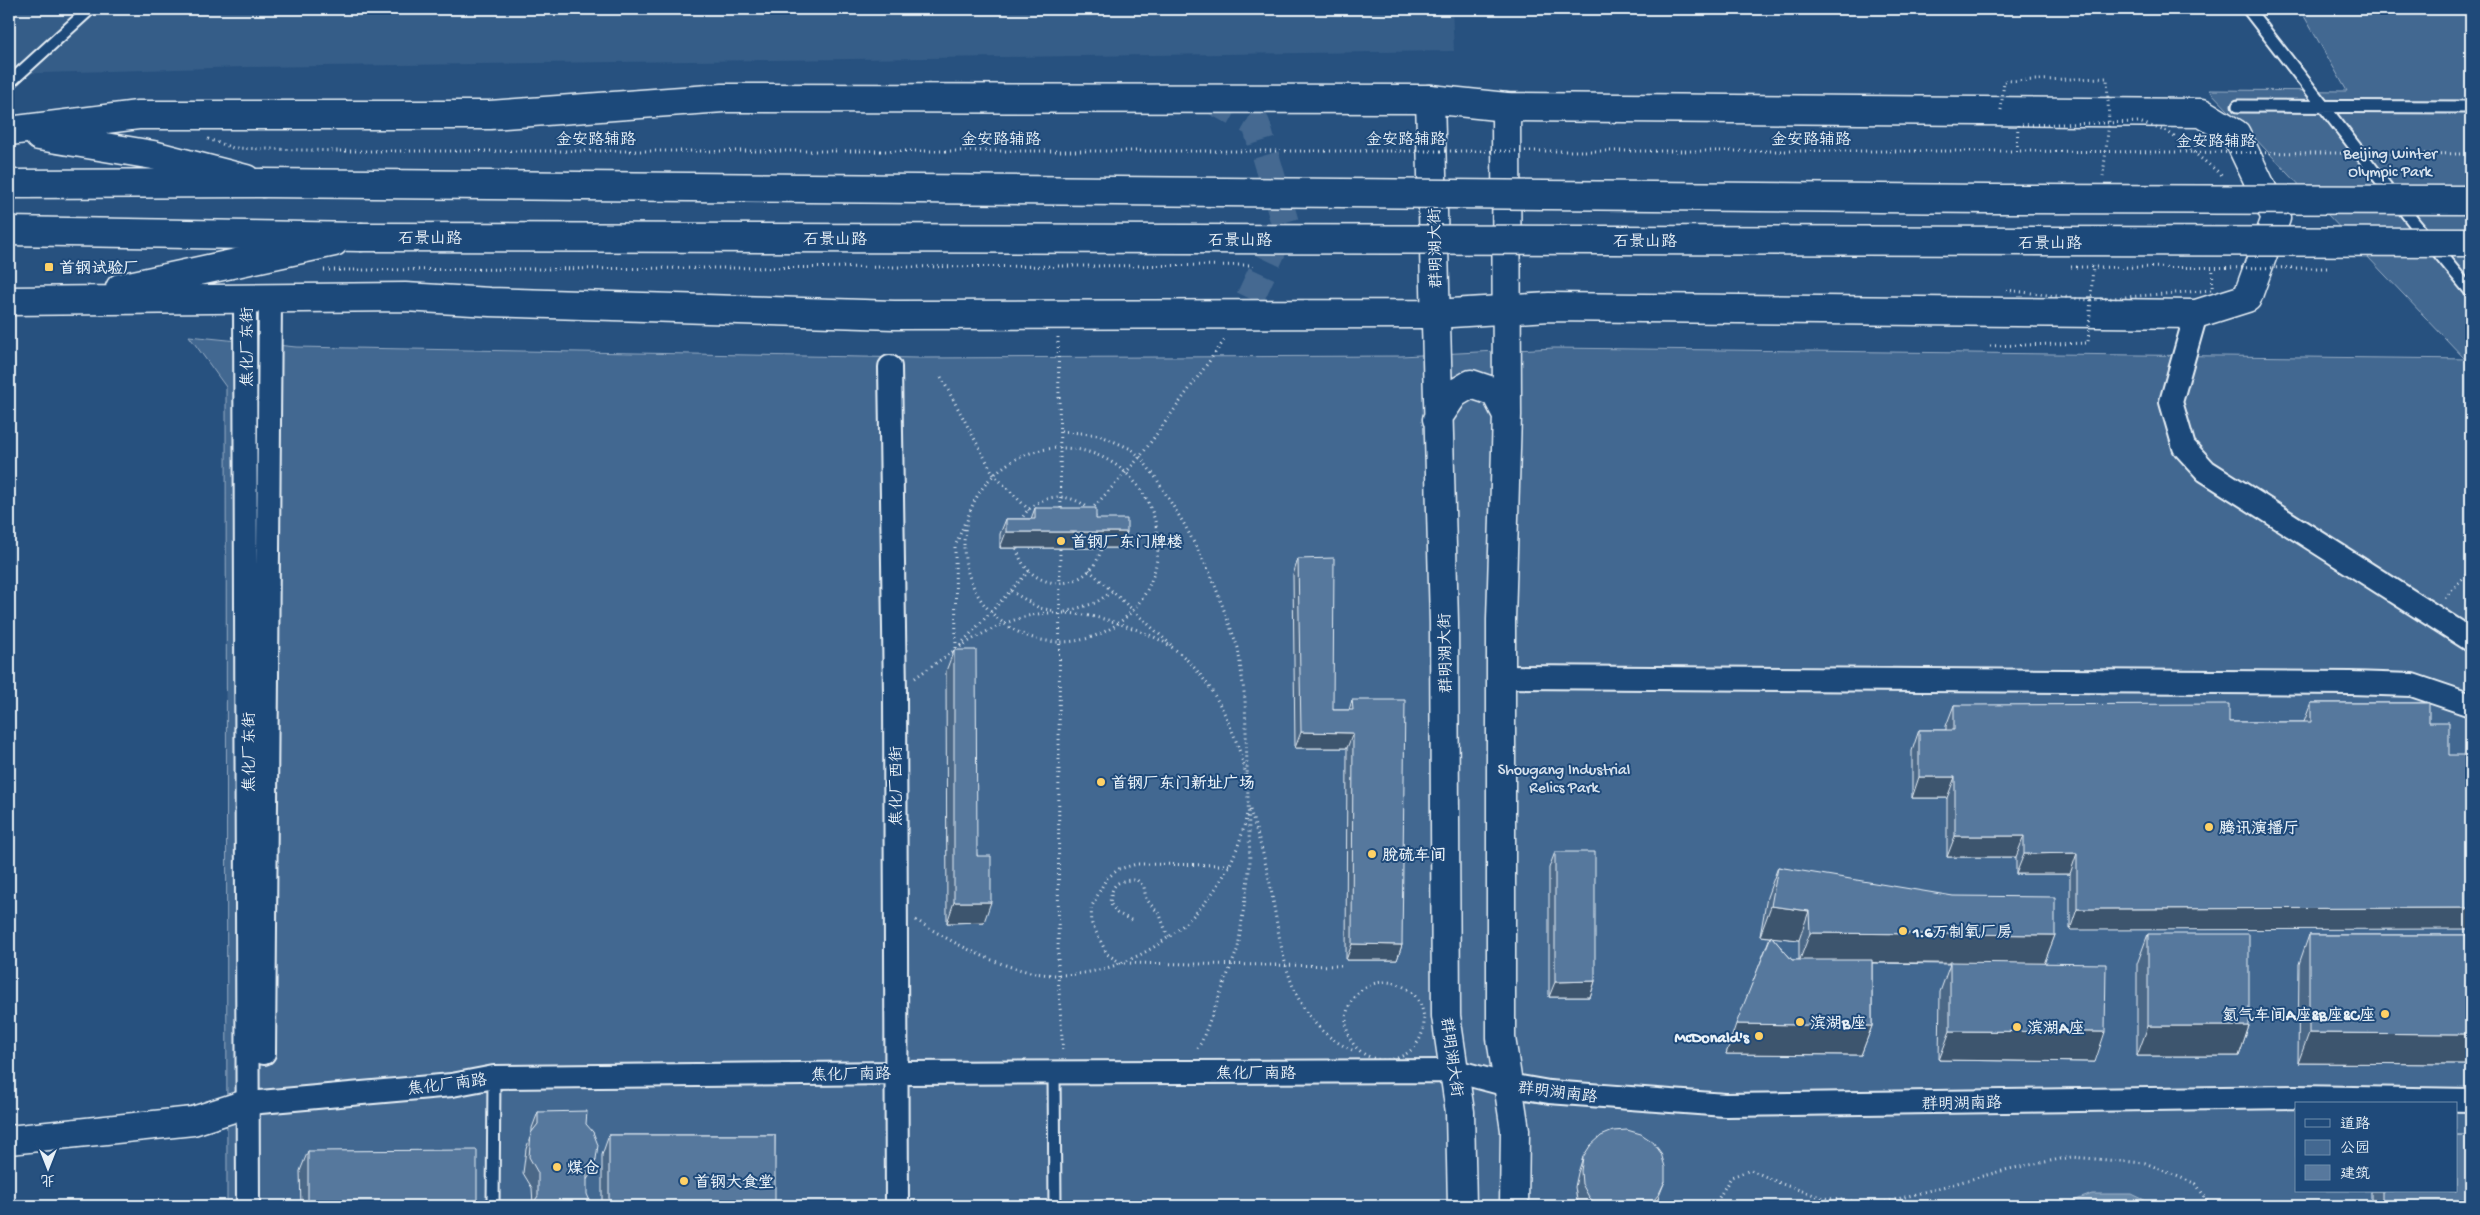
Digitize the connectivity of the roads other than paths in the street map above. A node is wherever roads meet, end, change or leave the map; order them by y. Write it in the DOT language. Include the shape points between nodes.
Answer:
graph roads {
  1 [pos="90,9"];
  2 [pos="2248,9"];
  3 [pos="9,83"];
  4 [pos="1430,99"];
  5 [pos="2238,106"];
  6 [pos="1506,107"];
  7 [pos="2471,107"];
  8 [pos="9,131"];
  9 [pos="262,183"];
  10 [pos="9,184"];
  11 [pos="2471,200"];
  12 [pos="9,231"];
  13 [pos="360,237"];
  14 [pos="2471,242"];
  15 [pos="2471,292"];
  16 [pos="258,298"];
  17 [pos="9,299"];
  18 [pos="1505,310"];
  19 [pos="1435,314"];
  20 [pos="2196,314"];
  21 [pos="890,366"];
  22 [pos="1507,415"];
  23 [pos="1437,418"];
  24 [pos="2471,640"];
  25 [pos="1501,677"];
  26 [pos="2471,705"];
  27 [pos="1455,1071"];
  28 [pos="896,1073"];
  29 [pos="1059,1073"];
  30 [pos="494,1077"];
  31 [pos="1508,1085"];
  32 [pos="2471,1100"];
  33 [pos="257,1102"];
  34 [pos="9,1140"];
  35 [pos="248,1206"];
  36 [pos="264,1206"];
  37 [pos="493,1206"];
  38 [pos="896,1206"];
  39 [pos="1055,1206"];
  40 [pos="1462,1206"];
  41 [pos="1514,1206"];
  1 -- 3 [label="lane"];
  2 -- 15 [label="lane"];
  4 -- 6 [label="main road"];
  4 -- 8 [label="main road" via="723,98 490,115 138,115"];
  4 -- 19 [label="main road, 群明湖大街"];
  5 -- 7 [label="lane"];
  6 -- 18 [label="main road"];
  6 -- 20 [label="main road" via="2202,113 2236,134 2276,218 2247,298"];
  8 -- 9 [label="main road" via="153,154"];
  9 -- 10 [label="main road"];
  9 -- 11 [label="main road, bridge" via="1988,199"];
  12 -- 13 [label="main road, 石景山路"];
  13 -- 14 [label="main road, 石景山路, bridge"];
  13 -- 17 [label="main road" via="125,288"];
  16 -- 17 [label="main road"];
  16 -- 19 [label="main road" via="405,297 894,315"];
  16 -- 33 [label="street, 焦化厂东街"];
  18 -- 19 [label="main road"];
  18 -- 20 [label="main road" via="1549,307"];
  18 -- 22 [label="main road"];
  19 -- 23 [label="main road, 群明湖大街"];
  20 -- 24 [label="street" via="2171,402 2184,447 2206,471"];
  21 -- 28 [label="street, 焦化厂西街"];
  22 -- 23 [label="main road" via="1495,392 1471,384 1454,394"];
  22 -- 25 [label="main road"];
  23 -- 27 [label="main road, 群明湖大街" via="1444,622 1446,1016"];
  25 -- 26 [label="street" via="2351,682 2412,685"];
  25 -- 31 [label="main road" via="1501,1038"];
  27 -- 29 [label="street, 焦化厂南路"];
  27 -- 31 [label="street, 群明湖南路"];
  27 -- 40 [label="main road, 群明湖大街" via="1460,1112"];
  28 -- 29 [label="street, 焦化厂南路"];
  28 -- 30 [label="street, 焦化厂南路"];
  28 -- 38 [label="street, 焦化厂西街"];
  29 -- 39 [label="lane"];
  30 -- 33 [label="street, 焦化厂南路" via="452,1085"];
  30 -- 37 [label="lane"];
  31 -- 32 [label="street, 群明湖南路" via="1549,1092 1725,1105 2295,1097"];
  31 -- 41 [label="main road" via="1515,1130"];
  33 -- 34 [label="main road" via="192,1121"];
  33 -- 35 [label="street, 焦化厂东街"];
  33 -- 36 [label="street, 焦化厂东街"];
}
